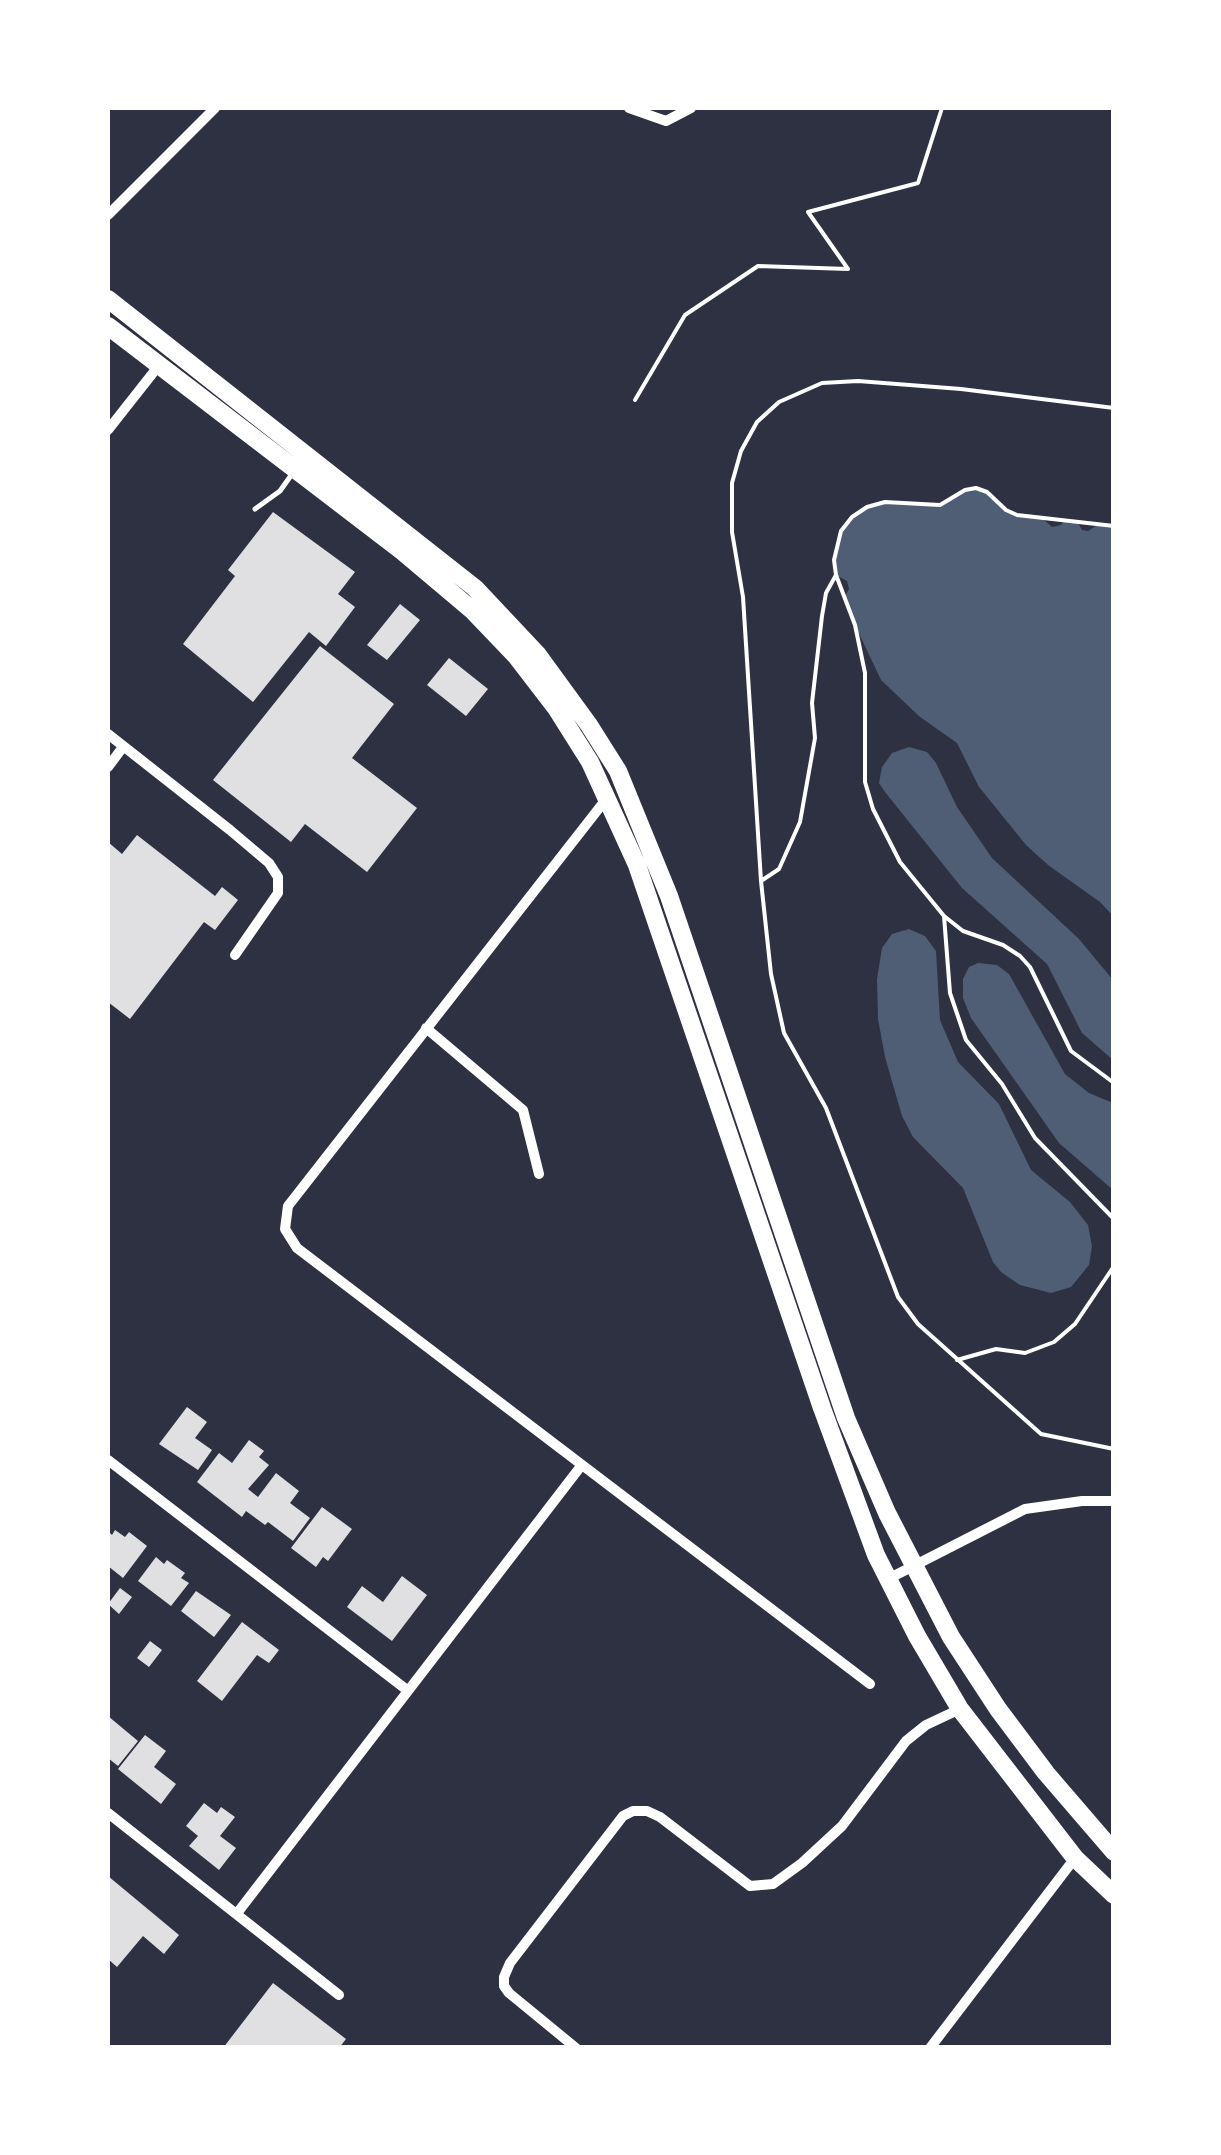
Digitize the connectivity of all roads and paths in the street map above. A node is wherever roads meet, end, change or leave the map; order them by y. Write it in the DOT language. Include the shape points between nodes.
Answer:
graph roads {
  1 [pos="215,108"];
  2 [pos="629,108"];
  3 [pos="692,108"];
  4 [pos="942,108"];
  5 [pos="108,215"];
  6 [pos="108,299"];
  7 [pos="108,326"];
  8 [pos="172,349"];
  9 [pos="159,365"];
  10 [pos="635,400"];
  11 [pos="1114,408"];
  12 [pos="108,430"];
  13 [pos="296,470"];
  14 [pos="255,509"];
  15 [pos="1114,526"];
  16 [pos="836,575"];
  17 [pos="108,734"];
  18 [pos="123,747"];
  19 [pos="108,767"];
  20 [pos="607,798"];
  21 [pos="761,881"];
  22 [pos="944,916"];
  23 [pos="236,955"];
  24 [pos="426,1028"];
  25 [pos="1114,1083"];
  26 [pos="538,1174"];
  27 [pos="1114,1219"];
  28 [pos="1114,1266"];
  29 [pos="957,1360"];
  30 [pos="1114,1450"];
  31 [pos="108,1460"];
  32 [pos="581,1466"];
  33 [pos="1114,1502"];
  34 [pos="913,1564"];
  35 [pos="888,1579"];
  36 [pos="870,1684"];
  37 [pos="407,1690"];
  38 [pos="960,1709"];
  39 [pos="108,1813"];
  40 [pos="1114,1852"];
  41 [pos="1076,1858"];
  42 [pos="1114,1895"];
  43 [pos="238,1912"];
  44 [pos="339,1995"];
  45 [pos="576,2048"];
  46 [pos="930,2048"];
  1 -- 5 [label="street"];
  2 -- 3 [label="street" via="666,121"];
  4 -- 10 [label="path" via="918,183 808,212 848,269 758,266 686,316"];
  6 -- 8 [label="main road"];
  7 -- 9 [label="main road"];
  8 -- 9 [label="street"];
  8 -- 34 [label="main road" via="475,588 562,683 618,771 669,896 846,1418"];
  9 -- 12 [label="street"];
  9 -- 13 [label="main road"];
  11 -- 21 [label="path" via="822,382 780,402 758,422 732,484 732,532 743,597"];
  13 -- 14 [label="lane"];
  13 -- 20 [label="main road" via="472,610 516,656 556,708"];
  15 -- 16 [label="path" via="1017,515 976,488 940,505 875,504 841,531"];
  16 -- 21 [label="path" via="822,616 814,738 800,822 779,869"];
  16 -- 22 [label="path" via="865,673 865,782 873,809 900,862"];
  17 -- 18 [label="street"];
  18 -- 19 [label="street"];
  18 -- 23 [label="street" via="230,830 278,877 278,893"];
  20 -- 24 [label="street"];
  20 -- 35 [label="main road" via="669,953 822,1408"];
  21 -- 29 [label="path" via="770,974 784,1033 826,1108 898,1298"];
  22 -- 25 [label="path" via="1020,956 1071,1051"];
  22 -- 27 [label="path" via="950,992 966,1040 1035,1138"];
  24 -- 26 [label="street" via="523,1110"];
  24 -- 32 [label="street" via="288,1206 285,1229 297,1248"];
  28 -- 29 [label="path" via="1076,1324 1054,1342 1025,1354 996,1349"];
  29 -- 30 [label="path" via="1041,1434"];
  31 -- 37 [label="street"];
  32 -- 36 [label="street"];
  32 -- 37 [label="street"];
  33 -- 34 [label="street" via="1025,1508"];
  34 -- 35 [label="street"];
  34 -- 40 [label="main road" via="998,1709"];
  35 -- 38 [label="main road"];
  37 -- 43 [label="street"];
  38 -- 41 [label="main road"];
  38 -- 45 [label="street" via="906,1741 842,1826 802,1864 763,1888 738,1878 660,1817 646,1811 623,1816 504,1977 509,1993"];
  39 -- 43 [label="street"];
  41 -- 42 [label="main road"];
  41 -- 46 [label="street"];
  43 -- 44 [label="street"];
}
